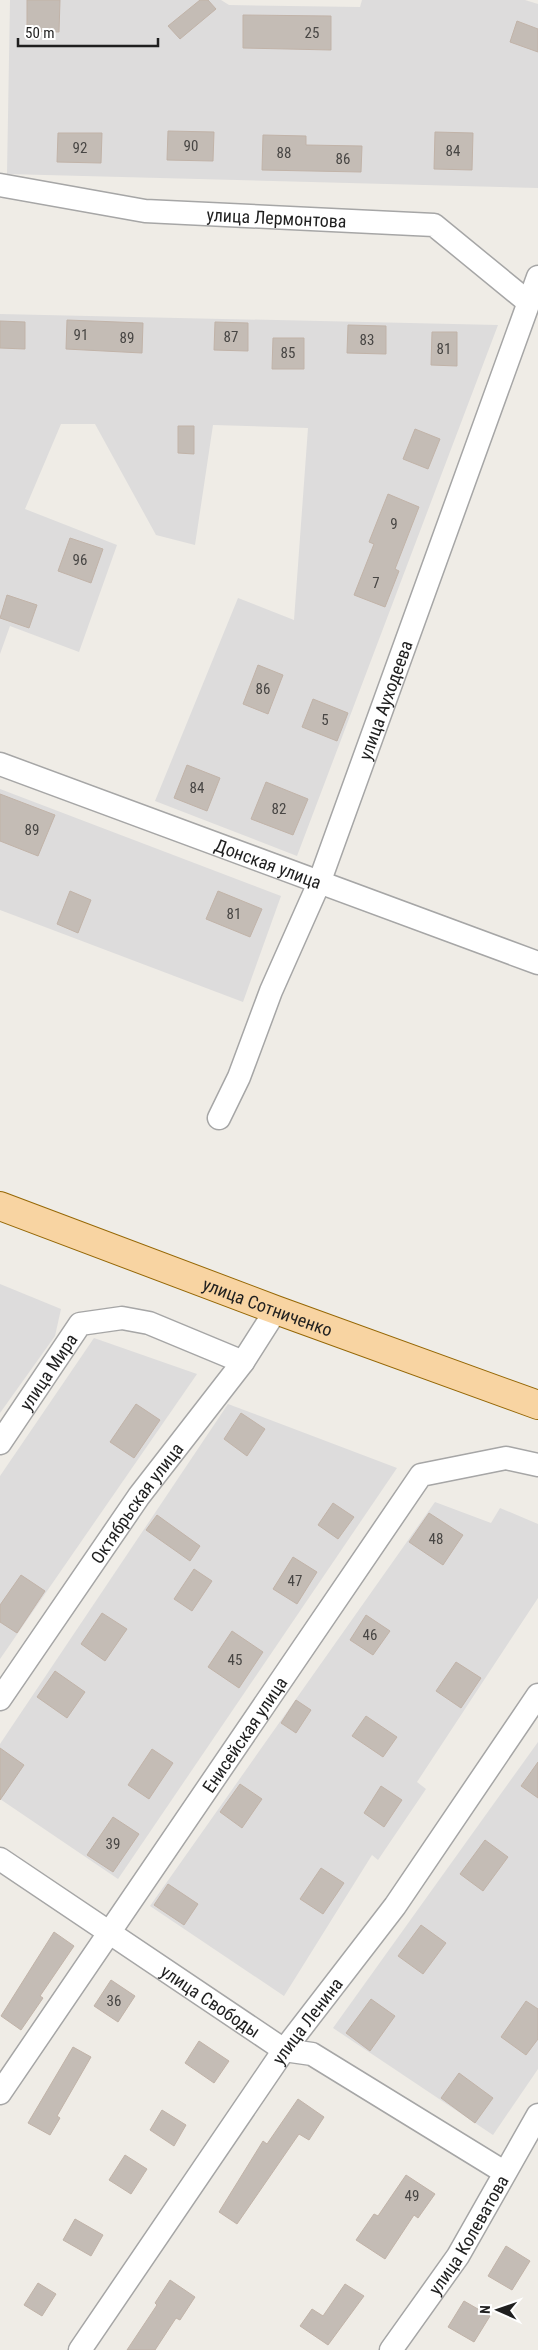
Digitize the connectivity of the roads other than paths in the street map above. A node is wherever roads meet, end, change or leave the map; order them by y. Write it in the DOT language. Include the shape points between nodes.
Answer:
graph roads {
  1 [pos="0,184"];
  2 [pos="538,277"];
  3 [pos="528,302"];
  4 [pos="0,764"];
  5 [pos="319,883"];
  6 [pos="538,963"];
  7 [pos="220,1118"];
  8 [pos="0,1206"];
  9 [pos="276,1310"];
  10 [pos="242,1362"];
  11 [pos="538,1406"];
  12 [pos="0,1443"];
  13 [pos="538,1465"];
  14 [pos="538,1695"];
  15 [pos="0,1699"];
  16 [pos="0,1859"];
  17 [pos="110,1934"];
  18 [pos="284,2050"];
  19 [pos="0,2093"];
  20 [pos="538,2115"];
  21 [pos="504,2172"];
  22 [pos="80,2350"];
  23 [pos="391,2350"];
  1 -- 3 [label="street, улица Лермонтова" via="145,211 434,225"];
  2 -- 3 [label="street, улица Ауходеева"];
  3 -- 5 [label="street, улица Ауходеева"];
  4 -- 5 [label="street, Донская улица"];
  5 -- 6 [label="street, Донская улица"];
  5 -- 7 [label="street, улица Ауходеева"];
  8 -- 9 [label="main road, улица Сотниченко"];
  9 -- 10 [label="street, Октябрьская улица"];
  9 -- 11 [label="main road, улица Сотниченко"];
  10 -- 12 [label="street, улица Мира" via="149,1324 122,1318 80,1324"];
  10 -- 15 [label="street, Октябрьская улица" via="139,1496"];
  13 -- 17 [label="street, Енисейская улица" via="506,1458 421,1475"];
  14 -- 18 [label="street, улица Ленина" via="395,1906"];
  16 -- 17 [label="street, улица Свободы"];
  17 -- 18 [label="street, улица Свободы"];
  17 -- 19 [label="street, Енисейская улица"];
  18 -- 21 [label="street, улица Свободы" via="312,2054"];
  18 -- 22 [label="street, улица Ленина"];
  20 -- 21 [label="street, улица Колеватова"];
  21 -- 23 [label="street, улица Колеватова" via="458,2256"];
}
